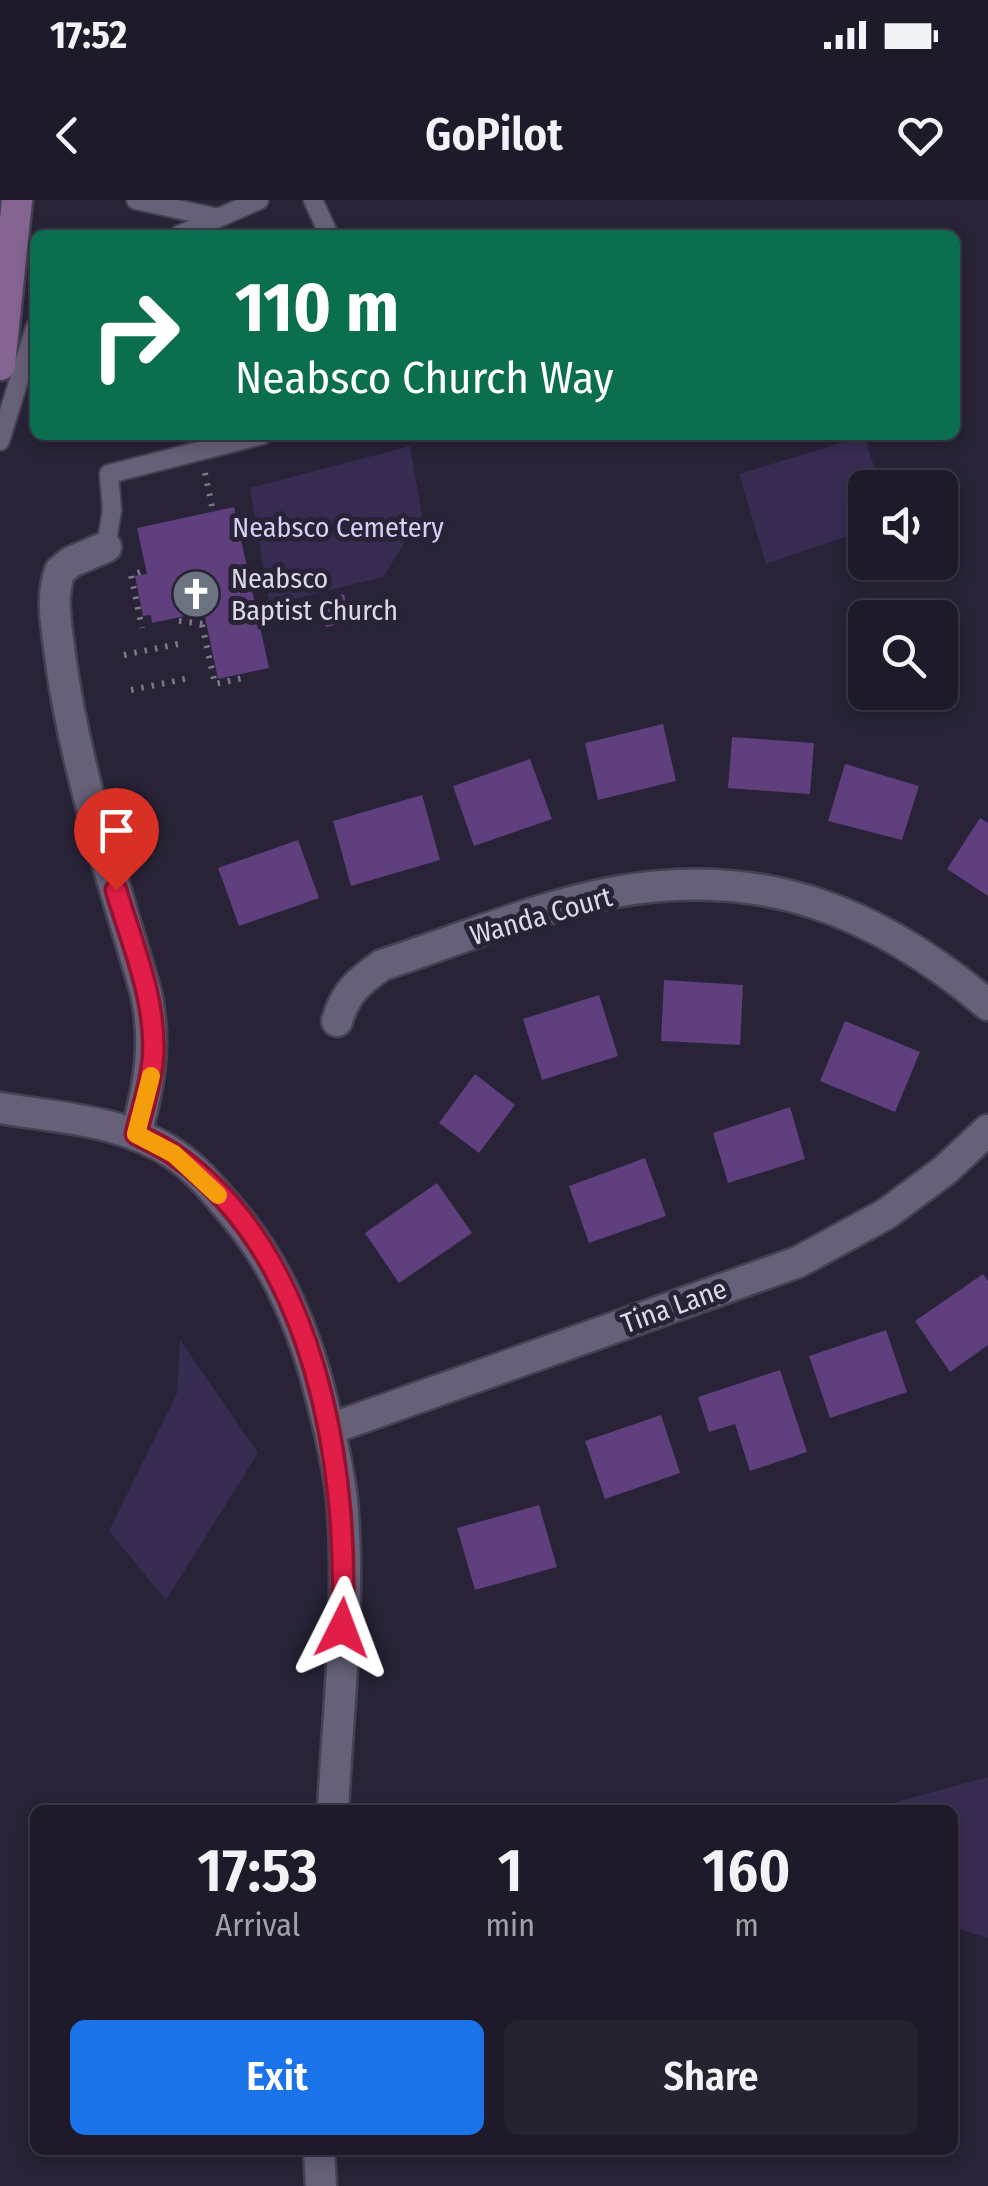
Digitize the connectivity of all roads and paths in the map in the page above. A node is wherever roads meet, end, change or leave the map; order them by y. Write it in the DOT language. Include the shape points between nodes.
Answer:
graph roads {
  1 [pos="17,200"];
  2 [pos="136,200"];
  3 [pos="259,200"];
  4 [pos="313,200"];
  5 [pos="218,218"];
  6 [pos="190,230"];
  7 [pos="327,230"];
  8 [pos="30,344"];
  9 [pos="0,365"];
  10 [pos="242,440"];
  11 [pos="0,441"];
  12 [pos="106,547"];
  13 [pos="136,557"];
  14 [pos="179,620"];
  15 [pos="142,628"];
  16 [pos="183,643"];
  17 [pos="124,654"];
  18 [pos="190,678"];
  19 [pos="244,678"];
  20 [pos="131,690"];
  21 [pos="988,1005"];
  22 [pos="337,1021"];
  23 [pos="0,1108"];
  24 [pos="988,1130"];
  25 [pos="136,1134"];
  26 [pos="330,1429"];
  27 [pos="332,1805"];
  28 [pos="318,2155"];
  29 [pos="321,2186"];
  1 -- 9 [label="main road"];
  2 -- 5 [label="lane"];
  3 -- 5 [label="lane"];
  4 -- 7 [label="lane"];
  5 -- 6 [label="lane"];
  8 -- 11 [label="lane"];
  10 -- 12 [label="lane" via="109,474"];
  12 -- 25 [label="street" via="60,571 55,610 80,761 153,1028 151,1076"];
  13 -- 15 [label="path" via="140,574 131,575"];
  14 -- 19 [label="path" via="204,624 215,684"];
  16 -- 17 [label="path"];
  18 -- 20 [label="path"];
  21 -- 22 [label="street, Wanda Court" via="945,968 846,912 733,886 674,885 582,900 382,965 357,982"];
  23 -- 25 [label="street"];
  24 -- 26 [label="street, Tina Lane" via="886,1214 798,1262"];
  25 -- 26 [label="street" via="206,1180 249,1232 304,1336"];
  26 -- 27 [label="street" via="345,1572"];
  28 -- 29 [label="street"];
}
